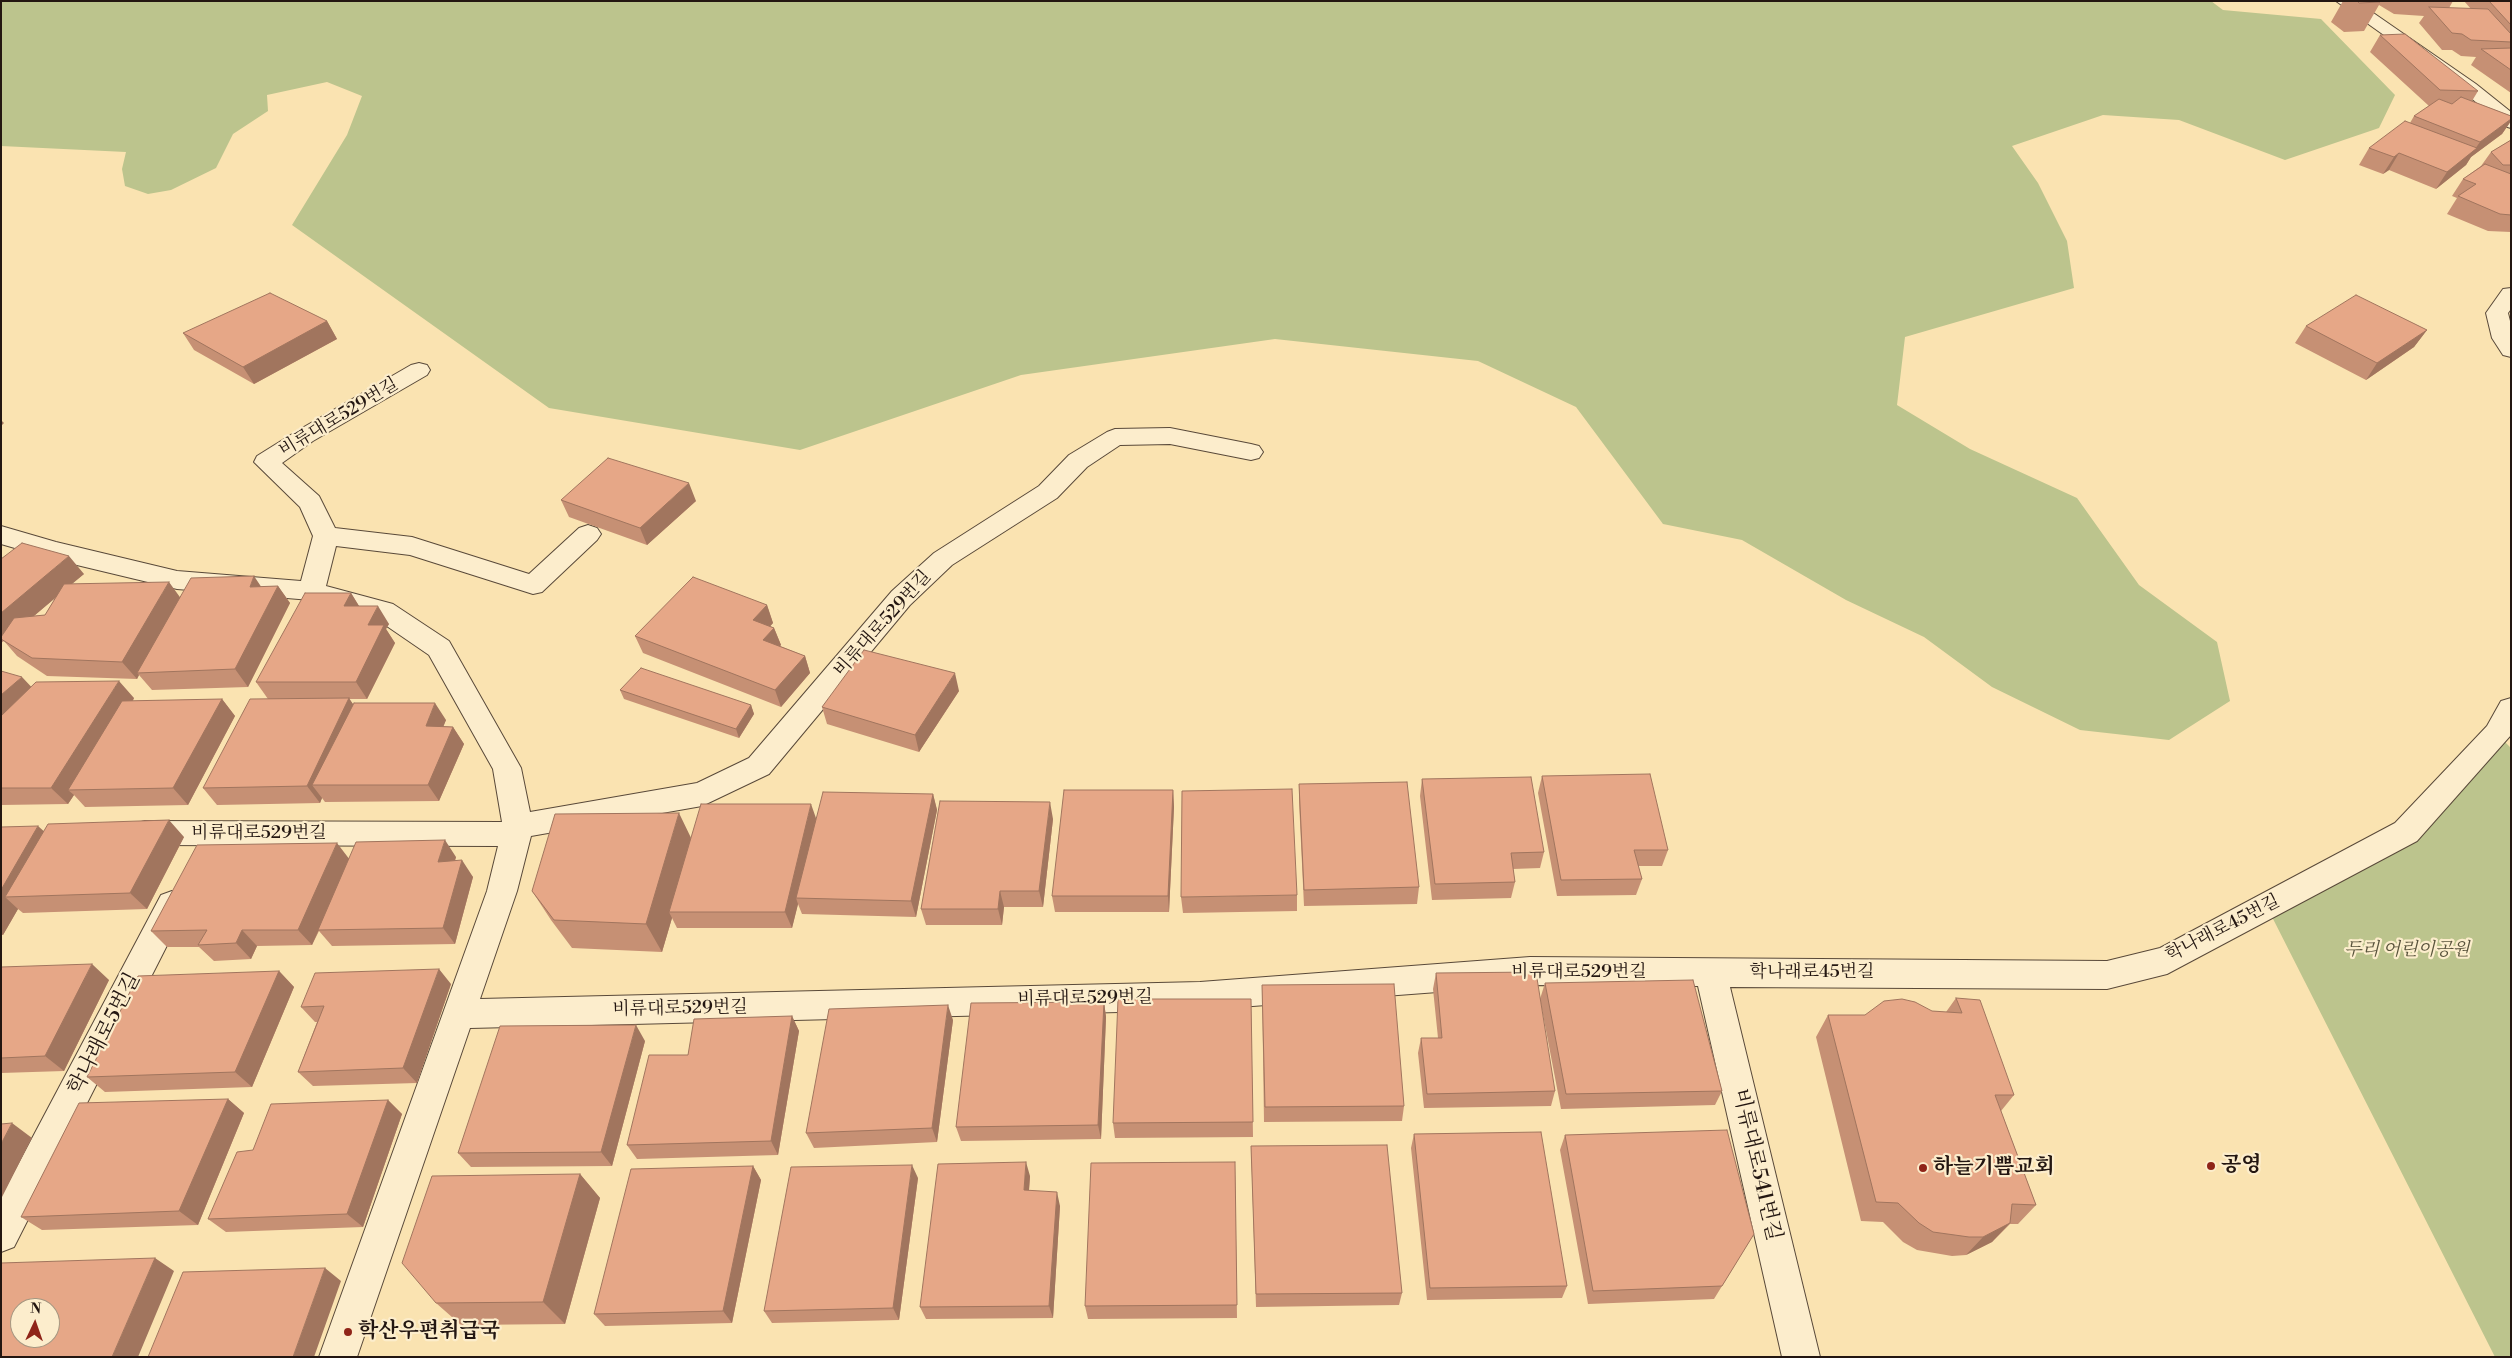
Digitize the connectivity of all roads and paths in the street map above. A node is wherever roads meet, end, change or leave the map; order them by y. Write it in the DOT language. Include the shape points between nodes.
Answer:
graph roads {
  1 [pos="2344,1"];
  2 [pos="2511,122"];
  3 [pos="2511,294"];
  4 [pos="2511,350"];
  5 [pos="419,370"];
  6 [pos="1251,452"];
  7 [pos="588,534"];
  8 [pos="1,535"];
  9 [pos="326,536"];
  10 [pos="311,591"];
  11 [pos="2506,730"];
  12 [pos="517,830"];
  13 [pos="120,833"];
  14 [pos="197,857"];
  15 [pos="1711,972"];
  16 [pos="459,1014"];
  17 [pos="1,1234"];
  18 [pos="338,1357"];
  19 [pos="1801,1357"];
  1 -- 2 [label="street" via="2470,88"];
  3 -- 4 [label="street" via="2496,313 2502,338"];
  5 -- 9 [label="street, 비류대로529번길" via="266,462 310,502"];
  6 -- 12 [label="street, 비류대로529번길" via="1170,436 1115,437 1078,461 1048,492 943,558 902,598 759,766 702,794"];
  7 -- 9 [label="street" via="533,585 412,546"];
  8 -- 10 [label="street" via="177,580"];
  9 -- 10 [label="street"];
  10 -- 12 [label="street" via="384,611 439,648 507,768"];
  11 -- 15 [label="street, 학나래로45번길" via="2406,832 2166,960 2107,975"];
  12 -- 14 [label="street, 비류대로529번길"];
  12 -- 16 [label="street" via="502,891"];
  13 -- 14 [label="street, 비류대로529번길"];
  14 -- 17 [label="street, 학나래로5번길"];
  15 -- 16 [label="street, 비류대로529번길" via="1530,971 1200,996"];
  15 -- 19 [label="street, 비류대로541번길"];
  16 -- 18 [label="street"];
}
